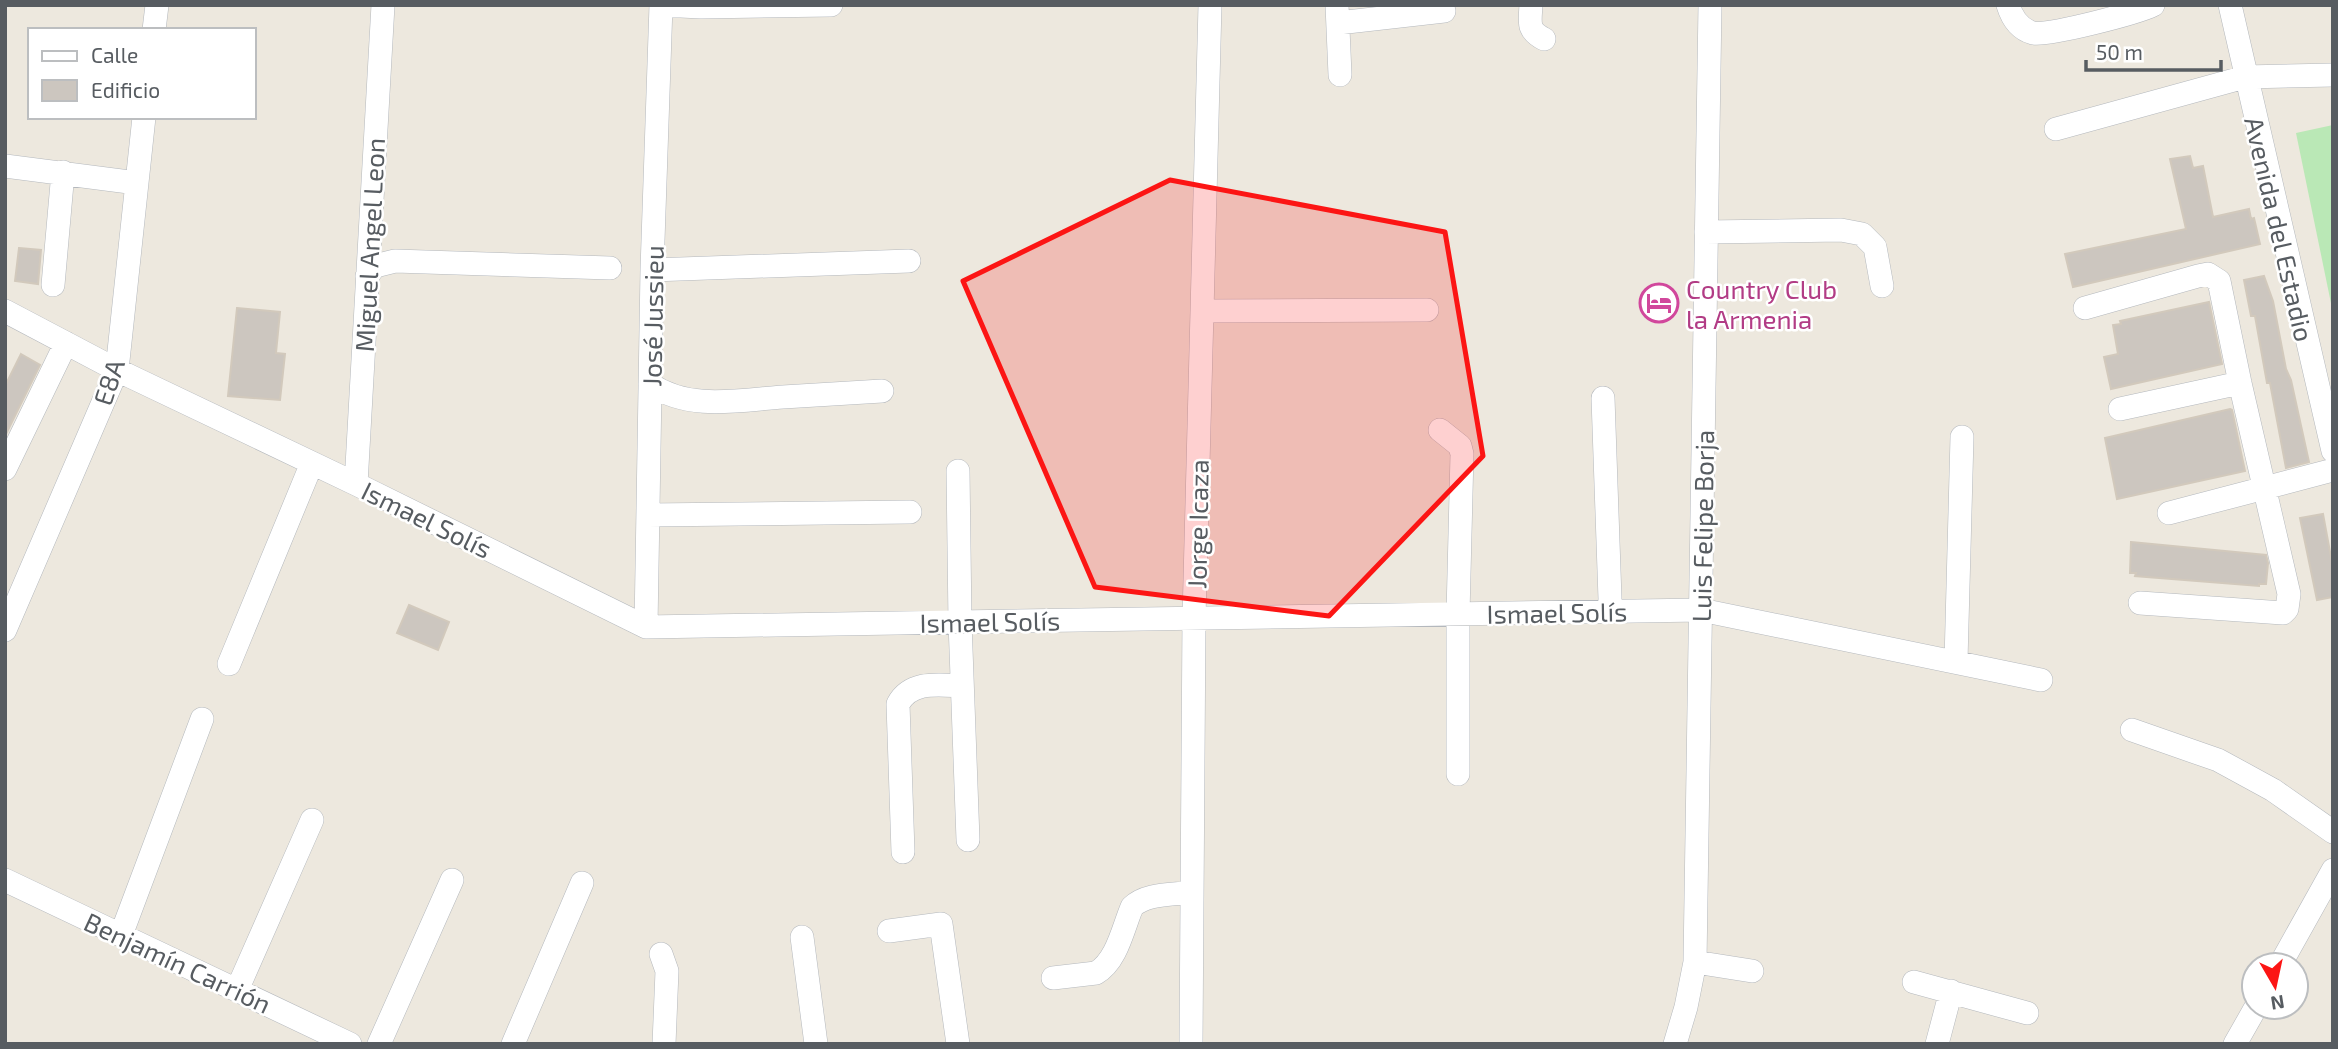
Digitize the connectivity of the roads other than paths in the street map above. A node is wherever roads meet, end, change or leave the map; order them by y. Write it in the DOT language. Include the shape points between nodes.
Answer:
graph roads {
  1 [pos="157,5"];
  2 [pos="383,5"];
  3 [pos="661,5"];
  4 [pos="831,5"];
  5 [pos="1210,5"];
  6 [pos="1531,5"];
  7 [pos="1710,5"];
  8 [pos="2008,5"];
  9 [pos="2152,5"];
  10 [pos="2230,5"];
  11 [pos="1444,11"];
  12 [pos="1337,14"];
  13 [pos="154,28"];
  14 [pos="1544,39"];
  15 [pos="1340,75"];
  16 [pos="2333,75"];
  17 [pos="2245,77"];
  18 [pos="144,119"];
  19 [pos="2056,129"];
  20 [pos="5,166"];
  21 [pos="63,172"];
  22 [pos="137,183"];
  23 [pos="1706,232"];
  24 [pos="909,261"];
  25 [pos="610,268"];
  26 [pos="652,271"];
  27 [pos="367,276"];
  28 [pos="52,285"];
  29 [pos="1882,286"];
  30 [pos="2085,308"];
  31 [pos="1202,310"];
  32 [pos="1427,310"];
  33 [pos="5,311"];
  34 [pos="66,343"];
  35 [pos="117,370"];
  36 [pos="2240,383"];
  37 [pos="650,384"];
  38 [pos="882,391"];
  39 [pos="1602,398"];
  40 [pos="2120,409"];
  41 [pos="1440,430"];
  42 [pos="1962,437"];
  43 [pos="2333,452"];
  44 [pos="312,463"];
  45 [pos="5,469"];
  46 [pos="2333,470"];
  47 [pos="958,471"];
  48 [pos="356,484"];
  49 [pos="2263,488"];
  50 [pos="910,512"];
  51 [pos="2169,513"];
  52 [pos="648,515"];
  53 [pos="2140,603"];
  54 [pos="1701,610"];
  55 [pos="1609,611"];
  56 [pos="1458,614"];
  57 [pos="1194,618"];
  58 [pos="960,622"];
  59 [pos="646,627"];
  60 [pos="5,629"];
  61 [pos="1956,662"];
  62 [pos="229,664"];
  63 [pos="2041,680"];
  64 [pos="962,687"];
  65 [pos="202,719"];
  66 [pos="2132,730"];
  67 [pos="1458,774"];
  68 [pos="312,820"];
  69 [pos="2333,832"];
  70 [pos="968,840"];
  71 [pos="903,852"];
  72 [pos="2333,870"];
  73 [pos="5,880"];
  74 [pos="452,880"];
  75 [pos="582,883"];
  76 [pos="1192,892"];
  77 [pos="889,931"];
  78 [pos="121,935"];
  79 [pos="802,937"];
  80 [pos="2288,951"];
  81 [pos="661,954"];
  82 [pos="1695,962"];
  83 [pos="1752,971"];
  84 [pos="1053,978"];
  85 [pos="1914,982"];
  86 [pos="237,990"];
  87 [pos="1951,991"];
  88 [pos="2027,1013"];
  89 [pos="2248,1021"];
  90 [pos="351,1044"];
  91 [pos="379,1044"];
  92 [pos="513,1044"];
  93 [pos="664,1044"];
  94 [pos="816,1044"];
  95 [pos="958,1044"];
  96 [pos="1191,1044"];
  97 [pos="1675,1044"];
  98 [pos="1937,1044"];
  99 [pos="2235,1044"];
  1 -- 13 [label="street"];
  2 -- 27 [label="street, Miguel Angel Leon"];
  3 -- 4 [label="street"];
  3 -- 26 [label="street, José Jussieu"];
  5 -- 31 [label="street, Jorge Icaza"];
  6 -- 14 [label="street" via="1530,25"];
  7 -- 23 [label="street, Luis Felipe Borja"];
  8 -- 9 [label="street" via="2019,25 2034,33"];
  10 -- 17 [label="street, Avenida del Estadio"];
  11 -- 12 [label="street"];
  12 -- 15 [label="street"];
  16 -- 17 [label="street"];
  17 -- 19 [label="street"];
  17 -- 43 [label="street, Avenida del Estadio"];
  18 -- 22 [label="street, E8A"];
  20 -- 21 [label="street"];
  21 -- 22 [label="street"];
  21 -- 28 [label="street"];
  22 -- 35 [label="street, E8A"];
  23 -- 29 [label="street" via="1841,230 1862,234 1875,247"];
  23 -- 54 [label="street, Luis Felipe Borja"];
  24 -- 26 [label="street"];
  25 -- 27 [label="street" via="395,261 375,267"];
  26 -- 37 [label="street, José Jussieu"];
  27 -- 48 [label="street, Miguel Angel Leon"];
  30 -- 36 [label="street" via="2208,274 2219,281"];
  31 -- 32 [label="street"];
  31 -- 57 [label="street, Jorge Icaza"];
  33 -- 34 [label="street, Ismael Solís"];
  34 -- 35 [label="street, Ismael Solís"];
  34 -- 45 [label="street"];
  35 -- 44 [label="street, Ismael Solís"];
  35 -- 60 [label="street, E8A"];
  36 -- 40 [label="street"];
  36 -- 49 [label="street"];
  37 -- 38 [label="street" via="681,398 714,402"];
  37 -- 52 [label="street, José Jussieu"];
  39 -- 55 [label="street"];
  41 -- 56 [label="street" via="1460,446 1462,454"];
  42 -- 61 [label="street"];
  44 -- 48 [label="street, Ismael Solís"];
  44 -- 62 [label="street"];
  46 -- 49 [label="street"];
  47 -- 58 [label="street"];
  48 -- 59 [label="street, Ismael Solís"];
  49 -- 51 [label="street"];
  49 -- 53 [label="street" via="2289,594 2283,614"];
  50 -- 52 [label="street"];
  52 -- 59 [label="street, José Jussieu"];
  54 -- 55 [label="street, Ismael Solís"];
  54 -- 61 [label="street, Ismael Solís"];
  54 -- 82 [label="street, Luis Felipe Borja"];
  55 -- 56 [label="street, Ismael Solís"];
  56 -- 57 [label="street, Ismael Solís"];
  56 -- 67 [label="street"];
  57 -- 58 [label="street, Ismael Solís"];
  57 -- 76 [label="street, Jorge Icaza"];
  58 -- 59 [label="street, Ismael Solís"];
  58 -- 64 [label="street"];
  61 -- 63 [label="street, Ismael Solís"];
  64 -- 70 [label="street"];
  64 -- 71 [label="street" via="918,687 904,694 898,704"];
  65 -- 78 [label="street"];
  66 -- 69 [label="street" via="2218,760 2273,790"];
  68 -- 86 [label="street"];
  72 -- 80 [label="street"];
  73 -- 78 [label="street, Benjamín Carrión"];
  74 -- 91 [label="street"];
  75 -- 92 [label="street"];
  76 -- 84 [label="street" via="1137,902 1102,969"];
  76 -- 96 [label="street, Jorge Icaza"];
  77 -- 95 [label="street" via="942,924"];
  78 -- 86 [label="street, Benjamín Carrión"];
  79 -- 94 [label="street"];
  81 -- 93 [label="street" via="667,971"];
  82 -- 83 [label="street"];
  82 -- 97 [label="street, Luis Felipe Borja"];
  85 -- 87 [label="street"];
  86 -- 90 [label="street, Benjamín Carrión"];
  87 -- 88 [label="street"];
  87 -- 98 [label="street"];
  89 -- 99 [label="street"];
}
